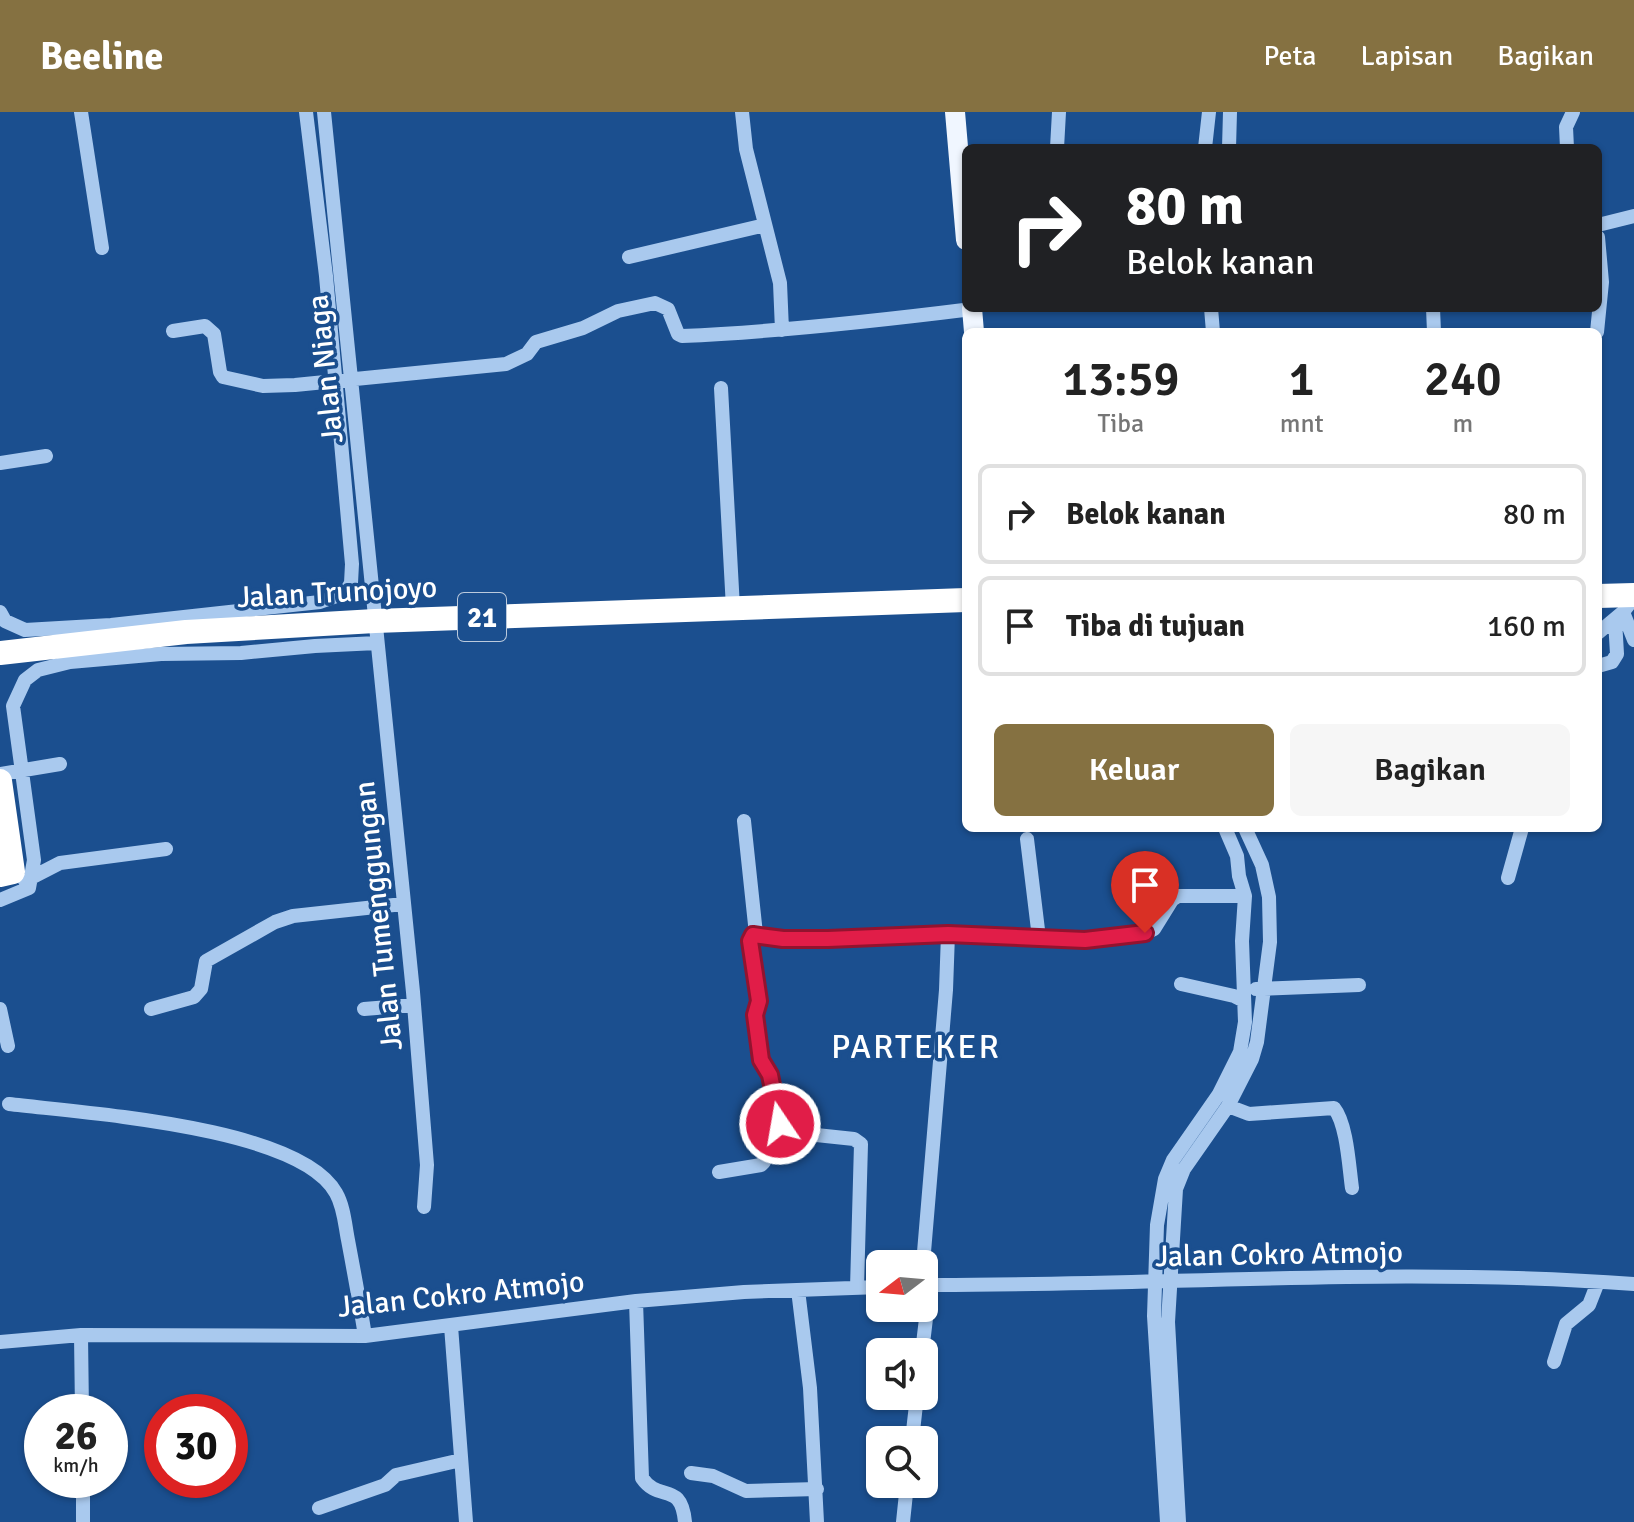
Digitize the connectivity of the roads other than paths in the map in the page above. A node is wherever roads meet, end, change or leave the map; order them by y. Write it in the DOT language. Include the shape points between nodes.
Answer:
graph roads {
  1 [pos="81,112"];
  2 [pos="306,112"];
  3 [pos="324,112"];
  4 [pos="742,112"];
  5 [pos="955,112"];
  6 [pos="1059,112"];
  7 [pos="1209,112"];
  8 [pos="1230,112"];
  9 [pos="1573,112"];
  10 [pos="1057,144"];
  11 [pos="1205,144"];
  12 [pos="1229,144"];
  13 [pos="1567,144"];
  14 [pos="962,193"];
  15 [pos="1634,216"];
  16 [pos="1602,224"];
  17 [pos="765,225"];
  18 [pos="102,248"];
  19 [pos="629,257"];
  20 [pos="962,310"];
  21 [pos="782,330"];
  22 [pos="173,331"];
  23 [pos="352,378"];
  24 [pos="335,380"];
  25 [pos="721,388"];
  26 [pos="46,456"];
  27 [pos="0,463"];
  28 [pos="1602,597"];
  29 [pos="962,600"];
  30 [pos="1627,604"];
  31 [pos="733,608"];
  32 [pos="0,612"];
  33 [pos="1602,629"];
  34 [pos="376,632"];
  35 [pos="1634,640"];
  36 [pos="0,653"];
  37 [pos="1602,665"];
  38 [pos="60,764"];
  39 [pos="0,774"];
  40 [pos="11,775"];
  41 [pos="744,821"];
  42 [pos="1227,832"];
  43 [pos="1247,832"];
  44 [pos="1521,832"];
  45 [pos="1027,839"];
  46 [pos="166,849"];
  47 [pos="1508,878"];
  48 [pos="12,881"];
  49 [pos="1245,896"];
  50 [pos="0,900"];
  51 [pos="403,904"];
  52 [pos="756,934"];
  53 [pos="948,934"];
  54 [pos="1039,938"];
  55 [pos="1181,984"];
  56 [pos="1359,985"];
  57 [pos="1252,991"];
  58 [pos="414,1005"];
  59 [pos="0,1009"];
  60 [pos="151,1009"];
  61 [pos="364,1009"];
  62 [pos="8,1046"];
  63 [pos="1231,1085"];
  64 [pos="9,1104"];
  65 [pos="1228,1106"];
  66 [pos="779,1117"];
  67 [pos="719,1172"];
  68 [pos="1352,1188"];
  69 [pos="424,1207"];
  70 [pos="924,1250"];
  71 [pos="1161,1282"];
  72 [pos="1598,1282"];
  73 [pos="1634,1284"];
  74 [pos="938,1285"];
  75 [pos="857,1288"];
  76 [pos="866,1288"];
  77 [pos="798,1290"];
  78 [pos="636,1301"];
  79 [pos="451,1326"];
  80 [pos="81,1335"];
  81 [pos="365,1336"];
  82 [pos="0,1342"];
  83 [pos="1554,1362"];
  84 [pos="82,1394"];
  85 [pos="461,1460"];
  86 [pos="691,1473"];
  87 [pos="817,1489"];
  88 [pos="83,1498"];
  89 [pos="906,1498"];
  90 [pos="1171,1501"];
  91 [pos="319,1508"];
  92 [pos="83,1522"];
  93 [pos="466,1522"];
  94 [pos="685,1522"];
  95 [pos="817,1522"];
  96 [pos="903,1522"];
  97 [pos="1167,1522"];
  98 [pos="1179,1522"];
  1 -- 18 [label="street"];
  2 -- 24 [label="street"];
  3 -- 23 [label="street, Jalan Niaga"];
  4 -- 17 [label="street"];
  5 -- 14 [label="main road"];
  6 -- 10 [label="street"];
  7 -- 11 [label="street"];
  8 -- 12 [label="street"];
  9 -- 13 [label="street" via="1566,127"];
  15 -- 16 [label="street"];
  17 -- 19 [label="street"];
  17 -- 21 [label="street" via="780,283"];
  20 -- 21 [label="street"];
  21 -- 23 [label="street" via="682,336 668,309 655,303 536,342 527,354 506,364"];
  22 -- 24 [label="street" via="205,326 211,330 220,372 230,381 263,386"];
  23 -- 24 [label="street"];
  23 -- 34 [label="street, Jalan Niaga"];
  24 -- 32 [label="street" via="352,564 345,593 320,602 25,630 5,621"];
  25 -- 31 [label="street"];
  26 -- 27 [label="street"];
  28 -- 30 [label="highway"];
  29 -- 31 [label="highway, Jalan Trunojoyo / 21"];
  30 -- 33 [label="street"];
  30 -- 35 [label="street"];
  30 -- 37 [label="street" via="1617,654"];
  31 -- 34 [label="highway, Jalan Trunojoyo / 21"];
  34 -- 36 [label="highway, Jalan Trunojoyo / 21" via="186,632"];
  34 -- 40 [label="street" via="315,646 161,654 38,670 25,680 13,706"];
  34 -- 51 [label="street, Jalan Tumenggungan"];
  38 -- 40 [label="street"];
  39 -- 40 [label="street"];
  40 -- 48 [label="highway"];
  41 -- 52 [label="street"];
  42 -- 49 [label="street"];
  43 -- 57 [label="street" via="1267,879 1270,942"];
  44 -- 47 [label="street"];
  45 -- 54 [label="street"];
  46 -- 48 [label="street" via="60,863"];
  48 -- 50 [label="street" via="29,888"];
  49 -- 54 [label="street" via="1178,896 1145,933 1085,940"];
  49 -- 57 [label="street" via="1242,941"];
  51 -- 58 [label="street, Jalan Tumenggungan"];
  51 -- 60 [label="street" via="275,922 206,961 201,989 194,997"];
  52 -- 53 [label="street" via="783,939"];
  52 -- 66 [label="street" via="750,941 759,1001 755,1015 761,1060 770,1075"];
  53 -- 54 [label="street"];
  53 -- 70 [label="street"];
  55 -- 57 [label="street"];
  56 -- 57 [label="street"];
  57 -- 63 [label="street"];
  57 -- 63 [label="street" via="1257,1042"];
  58 -- 61 [label="street"];
  58 -- 69 [label="street, Jalan Tumenggungan" via="427,1165"];
  59 -- 62 [label="street"];
  63 -- 65 [label="street"];
  63 -- 71 [label="street" via="1219,1094 1165,1179 1157,1225"];
  64 -- 81 [label="street" via="161,1123 257,1143 304,1162 336,1192"];
  65 -- 68 [label="street" via="1249,1114 1334,1108"];
  65 -- 71 [label="street" via="1176,1189"];
  66 -- 67 [label="street" via="769,1127 761,1165"];
  66 -- 75 [label="street" via="784,1130 861,1144"];
  71 -- 72 [label="street, Jalan Cokro Atmojo"];
  71 -- 74 [label="street, Jalan Cokro Atmojo"];
  71 -- 90 [label="street"];
  72 -- 73 [label="street, Jalan Cokro Atmojo"];
  72 -- 83 [label="street" via="1589,1305 1566,1324"];
  75 -- 76 [label="street, Jalan Cokro Atmojo"];
  75 -- 77 [label="street, Jalan Cokro Atmojo"];
  77 -- 78 [label="street, Jalan Cokro Atmojo"];
  77 -- 87 [label="street"];
  78 -- 79 [label="street, Jalan Cokro Atmojo"];
  78 -- 94 [label="street" via="642,1478 681,1501"];
  79 -- 81 [label="street, Jalan Cokro Atmojo"];
  79 -- 85 [label="street"];
  80 -- 81 [label="street, Jalan Cokro Atmojo"];
  80 -- 82 [label="street, Jalan Cokro Atmojo"];
  80 -- 84 [label="street"];
  85 -- 91 [label="street" via="396,1475 385,1485"];
  85 -- 93 [label="street"];
  86 -- 87 [label="street" via="746,1491"];
  87 -- 95 [label="street"];
  88 -- 92 [label="street"];
  89 -- 96 [label="street"];
  90 -- 97 [label="street"];
  90 -- 98 [label="street"];
}
